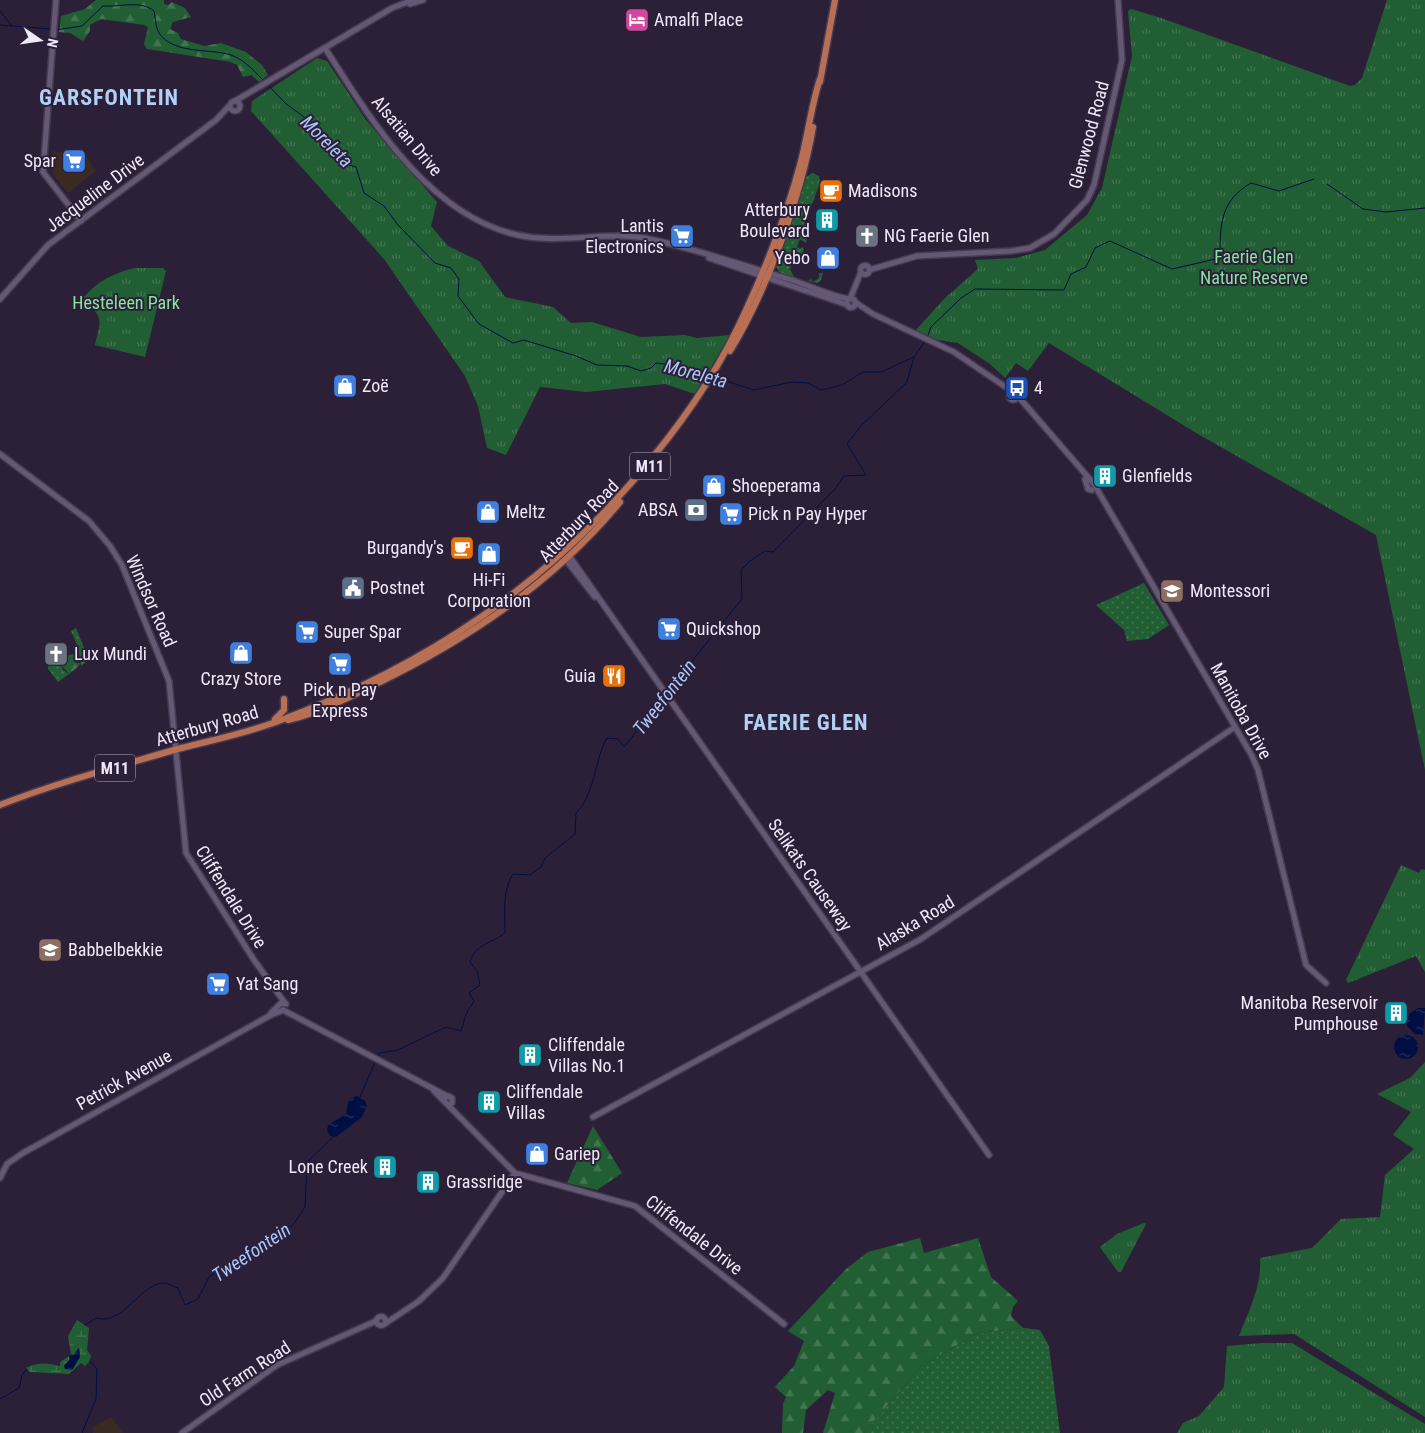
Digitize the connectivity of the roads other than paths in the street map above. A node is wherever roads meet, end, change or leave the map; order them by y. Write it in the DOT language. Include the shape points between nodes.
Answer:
graph roads {
  1 [pos="56,0"];
  2 [pos="414,0"];
  3 [pos="423,0"];
  4 [pos="835,0"];
  5 [pos="1118,0"];
  6 [pos="391,10"];
  7 [pos="325,48"];
  8 [pos="260,87"];
  9 [pos="232,103"];
  10 [pos="240,105"];
  11 [pos="234,111"];
  12 [pos="216,120"];
  13 [pos="81,221"];
  14 [pos="764,274"];
  15 [pos="0,299"];
  16 [pos="851,302"];
  17 [pos="706,387"];
  18 [pos="0,454"];
  19 [pos="568,559"];
  20 [pos="284,699"];
  21 [pos="278,721"];
  22 [pos="268,724"];
  23 [pos="1235,727"];
  24 [pos="175,750"];
  25 [pos="0,805"];
  26 [pos="860,972"];
  27 [pos="1326,983"];
  28 [pos="283,1007"];
  29 [pos="593,1117"];
  30 [pos="989,1155"];
  31 [pos="514,1172"];
  32 [pos="0,1178"];
  33 [pos="784,1324"];
  34 [pos="182,1433"];
  1 -- 13 [label="street" via="44,172"];
  2 -- 6 [label="street, Jacqueline Drive"];
  3 -- 6 [label="street, Jacqueline Drive"];
  4 -- 14 [label="main road, Atterbury Road / M11" via="796,181"];
  5 -- 16 [label="street, Glenwood Road" via="1121,63 1094,185 1079,209 1050,237 1030,248 927,255 878,266 866,271"];
  6 -- 7 [label="street, Jacqueline Drive"];
  7 -- 8 [label="street, Jacqueline Drive"];
  7 -- 14 [label="street, Alsatian Drive" via="368,116 422,178 439,194 478,220 531,237 610,234 646,238"];
  8 -- 9 [label="street, Jacqueline Drive"];
  8 -- 10 [label="street, Jacqueline Drive"];
  9 -- 10 [label="street"];
  9 -- 11 [label="street"];
  9 -- 12 [label="street, Jacqueline Drive"];
  10 -- 11 [label="street, Jacqueline Drive"];
  11 -- 12 [label="street, Jacqueline Drive"];
  12 -- 13 [label="street, Jacqueline Drive"];
  13 -- 15 [label="street, Jacqueline Drive" via="42,251"];
  14 -- 16 [label="street, Manitoba Drive"];
  14 -- 17 [label="main road, Atterbury Road / M11"];
  16 -- 23 [label="street, Manitoba Drive" via="954,352 1025,404 1099,496"];
  17 -- 19 [label="main road, Atterbury Road / M11" via="679,430 644,474"];
  17 -- 21 [label="main road, Atterbury Road / M11" via="617,499 562,554 512,597 396,670"];
  18 -- 24 [label="street, Windsor Road" via="89,521 116,555 169,681"];
  19 -- 21 [label="main road, Atterbury Road / M11" via="516,600 412,668 323,708"];
  19 -- 26 [label="street, Selikats Causeway"];
  20 -- 22 [label="main road" via="284,712"];
  21 -- 22 [label="main road, Atterbury Road / M11"];
  22 -- 24 [label="main road, Atterbury Road / M11"];
  23 -- 26 [label="street, Alaska Road" via="938,928"];
  23 -- 27 [label="street, Manitoba Drive" via="1257,767 1306,965"];
  24 -- 25 [label="main road, Atterbury Road / M11"];
  24 -- 28 [label="street, Cliffendale Drive" via="186,853"];
  26 -- 29 [label="street, Alaska Road"];
  26 -- 30 [label="street, Selikats Causeway"];
  28 -- 31 [label="street, Cliffendale Drive" via="434,1091 448,1101"];
  28 -- 32 [label="street, Petrick Avenue" via="16,1157"];
  31 -- 33 [label="street, Cliffendale Drive" via="635,1206"];
  31 -- 34 [label="street, Old Farm Road" via="445,1276 428,1294 382,1326 377,1323 277,1365"];
}
